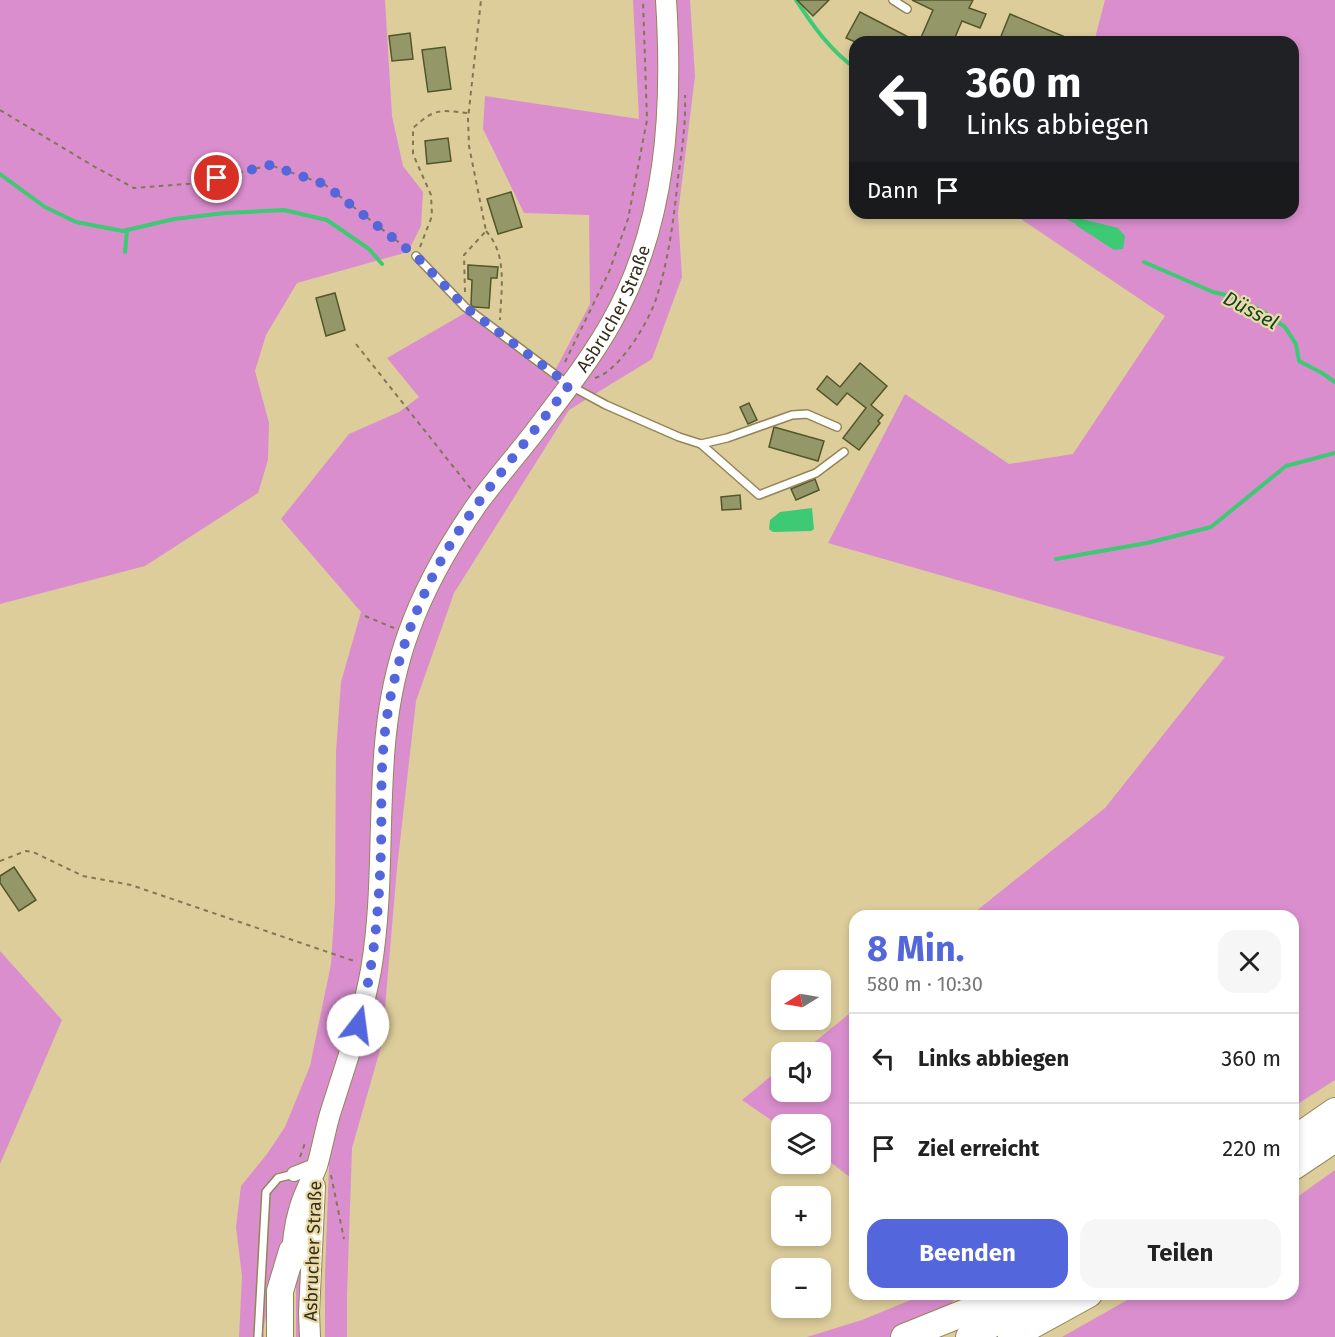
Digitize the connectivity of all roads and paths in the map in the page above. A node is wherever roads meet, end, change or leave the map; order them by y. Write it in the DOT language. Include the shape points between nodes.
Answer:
graph roads {
  1 [pos="481,0"];
  2 [pos="643,0"];
  3 [pos="666,0"];
  4 [pos="893,0"];
  5 [pos="907,9"];
  6 [pos="0,110"];
  7 [pos="468,113"];
  8 [pos="486,231"];
  9 [pos="416,256"];
  10 [pos="465,307"];
  11 [pos="500,333"];
  12 [pos="356,344"];
  13 [pos="563,381"];
  14 [pos="837,427"];
  15 [pos="701,444"];
  16 [pos="844,452"];
  17 [pos="481,499"];
  18 [pos="365,616"];
  19 [pos="408,634"];
  20 [pos="0,861"];
  21 [pos="371,967"];
  22 [pos="1335,1111"];
  23 [pos="1299,1136"];
  24 [pos="1335,1138"];
  25 [pos="1299,1163"];
  26 [pos="324,1170"];
  27 [pos="294,1174"];
  28 [pos="344,1239"];
  29 [pos="292,1251"];
  30 [pos="996,1300"];
  31 [pos="1035,1300"];
  32 [pos="1079,1300"];
  33 [pos="1021,1334"];
  34 [pos="258,1337"];
  35 [pos="280,1337"];
  36 [pos="291,1337"];
  37 [pos="310,1337"];
  38 [pos="904,1337"];
  39 [pos="969,1337"];
  1 -- 7 [label="path"];
  2 -- 13 [label="path" via="647,120 628,219"];
  3 -- 13 [label="main road, Asbrucher Straße" via="668,120 648,237 613,320 593,353"];
  4 -- 5 [label="lane"];
  6 -- 9 [label="path" via="134,188 199,183 270,165 324,184"];
  7 -- 8 [label="path" via="469,146"];
  7 -- 9 [label="path" via="431,112 413,128 413,154 431,195 432,216"];
  8 -- 10 [label="path" via="464,255"];
  8 -- 11 [label="path" via="495,240 502,266"];
  9 -- 10 [label="lane"];
  10 -- 11 [label="lane"];
  11 -- 13 [label="lane"];
  12 -- 17 [label="path"];
  13 -- 15 [label="lane" via="606,405"];
  13 -- 17 [label="main road, Asbrucher Straße"];
  14 -- 15 [label="lane" via="807,414"];
  15 -- 16 [label="lane" via="759,495 816,473"];
  17 -- 19 [label="main road, Asbrucher Straße" via="431,582"];
  18 -- 19 [label="path"];
  19 -- 21 [label="main road, Asbrucher Straße" via="384,739 381,849"];
  20 -- 21 [label="path" via="33,852 83,876 131,885"];
  21 -- 26 [label="main road, Asbrucher Straße" via="329,1117"];
  22 -- 23 [label="highway"];
  24 -- 25 [label="highway"];
  26 -- 27 [label="street"];
  26 -- 28 [label="path"];
  26 -- 29 [label="main road, Asbrucher Straße" via="298,1210"];
  26 -- 37 [label="main road, Asbrucher Straße" via="310,1268"];
  27 -- 34 [label="lane" via="278,1178 266,1192"];
  29 -- 35 [label="highway" via="280,1291"];
  29 -- 36 [label="main road, Asbrucher Straße"];
  30 -- 38 [label="highway"];
  31 -- 39 [label="highway"];
  32 -- 33 [label="highway"];
}
